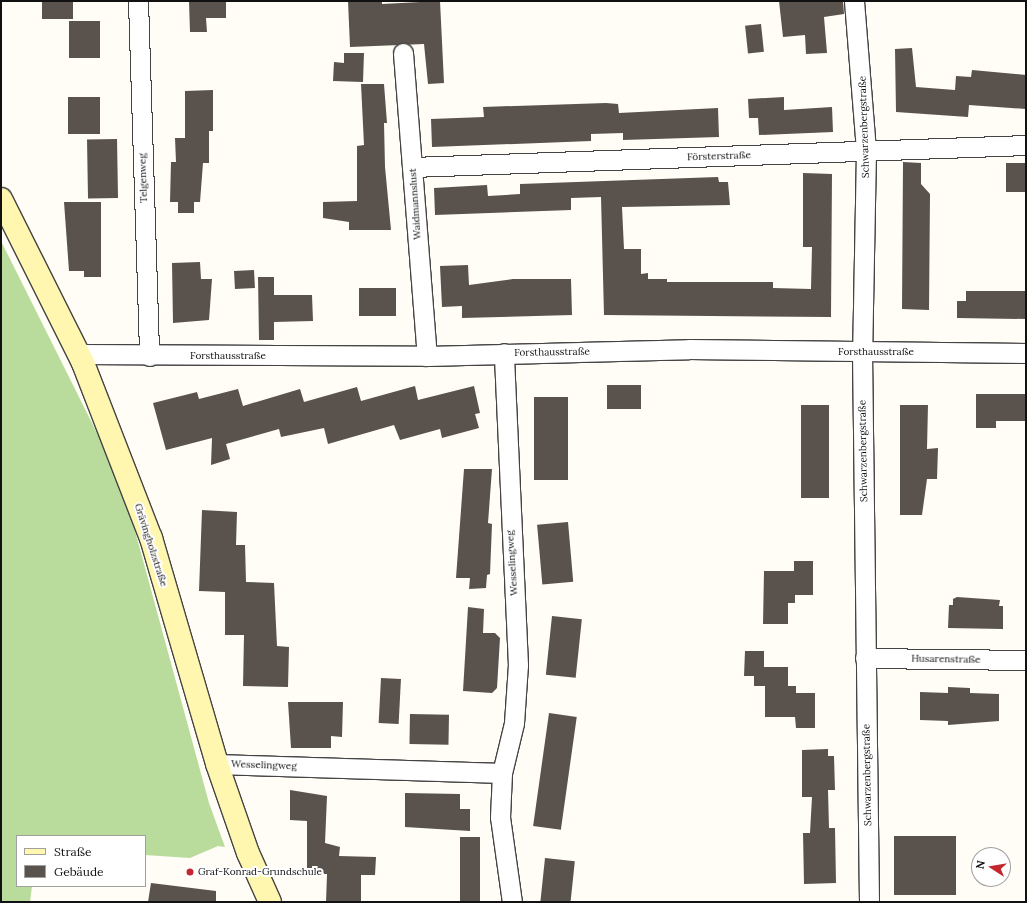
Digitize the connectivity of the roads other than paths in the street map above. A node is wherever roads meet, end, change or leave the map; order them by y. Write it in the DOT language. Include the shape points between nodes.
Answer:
graph roads {
  1 [pos="138,1"];
  2 [pos="854,1"];
  3 [pos="403,53"];
  4 [pos="1026,145"];
  5 [pos="866,151"];
  6 [pos="412,167"];
  7 [pos="1,199"];
  8 [pos="862,352"];
  9 [pos="504,353"];
  10 [pos="1026,353"];
  11 [pos="79,354"];
  12 [pos="149,356"];
  13 [pos="427,356"];
  14 [pos="865,658"];
  15 [pos="1026,660"];
  16 [pos="218,764"];
  17 [pos="502,773"];
  18 [pos="270,902"];
  19 [pos="512,902"];
  20 [pos="868,902"];
  1 -- 12 [label="street, Telgenweg"];
  2 -- 5 [label="street, Schwarzenbergstraße"];
  3 -- 6 [label="street, Waidmannslust"];
  4 -- 5 [label="street, Försterstraße"];
  5 -- 6 [label="street, Försterstraße"];
  5 -- 8 [label="street, Schwarzenbergstraße"];
  6 -- 13 [label="street, Waidmannslust"];
  7 -- 11 [label="main road, Grävingholzstraße"];
  8 -- 9 [label="street, Forsthausstraße"];
  8 -- 10 [label="street, Forsthausstraße"];
  8 -- 14 [label="street, Schwarzenbergstraße"];
  9 -- 13 [label="street, Forsthausstraße"];
  9 -- 17 [label="street, Wesselingweg" via="518,665 514,723"];
  11 -- 12 [label="street, Forsthausstraße"];
  11 -- 16 [label="main road, Grävingholzstraße" via="151,538"];
  12 -- 13 [label="street, Forsthausstraße"];
  14 -- 15 [label="street, Husarenstraße"];
  14 -- 20 [label="street, Schwarzenbergstraße"];
  16 -- 17 [label="street, Wesselingweg"];
  16 -- 18 [label="main road, Grävingholzstraße" via="248,853"];
  17 -- 19 [label="street, Wesselingweg" via="500,817"];
}
